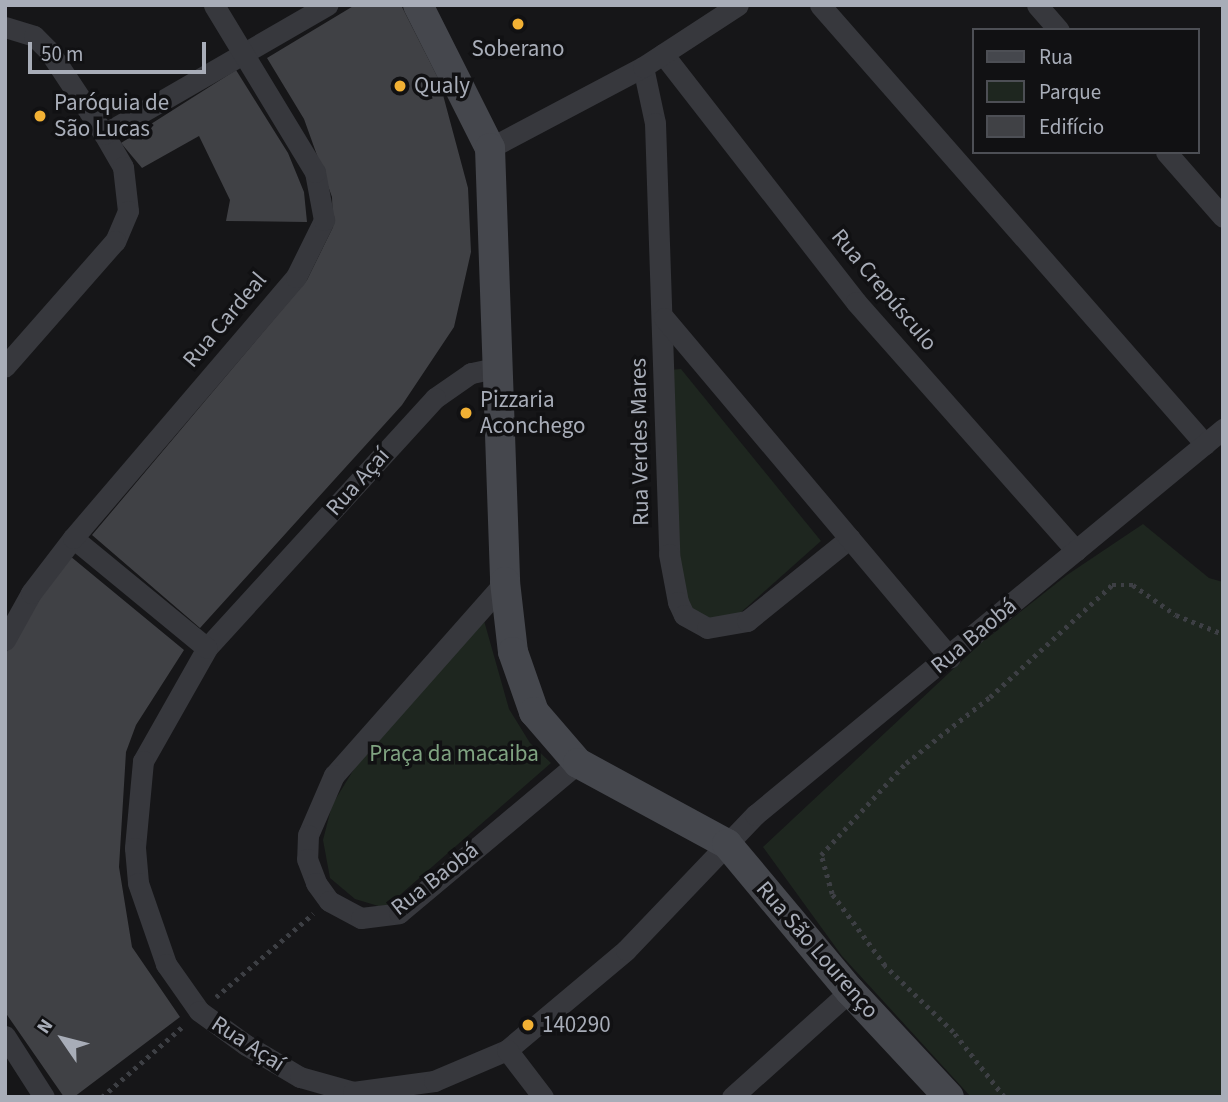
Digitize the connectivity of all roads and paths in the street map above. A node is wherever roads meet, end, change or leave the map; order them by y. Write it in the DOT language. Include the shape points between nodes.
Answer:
graph roads {
  1 [pos="214,5"];
  2 [pos="327,5"];
  3 [pos="418,5"];
  4 [pos="738,5"];
  5 [pos="820,5"];
  6 [pos="1037,5"];
  7 [pos="5,27"];
  8 [pos="1057,28"];
  9 [pos="245,51"];
  10 [pos="663,54"];
  11 [pos="643,67"];
  12 [pos="104,134"];
  13 [pos="490,148"];
  14 [pos="1168,154"];
  15 [pos="1223,217"];
  16 [pos="664,318"];
  17 [pos="5,366"];
  18 [pos="495,368"];
  19 [pos="1223,429"];
  20 [pos="1205,444"];
  21 [pos="73,538"];
  22 [pos="850,538"];
  23 [pos="1076,551"];
  24 [pos="505,582"];
  25 [pos="1223,634"];
  26 [pos="5,640"];
  27 [pos="207,648"];
  28 [pos="950,658"];
  29 [pos="579,763"];
  30 [pos="727,844"];
  31 [pos="850,991"];
  32 [pos="5,1036"];
  33 [pos="507,1050"];
  34 [pos="44,1097"];
  35 [pos="543,1097"];
  36 [pos="732,1097"];
  37 [pos="948,1097"];
  38 [pos="1004,1097"];
  1 -- 9 [label="street, Rua Cardeal"];
  2 -- 9 [label="street"];
  3 -- 13 [label="street"];
  4 -- 10 [label="street"];
  5 -- 20 [label="street"];
  6 -- 8 [label="street"];
  7 -- 12 [label="street" via="41,43"];
  9 -- 12 [label="street"];
  9 -- 21 [label="street, Rua Cardeal" via="315,172 324,220 296,277"];
  10 -- 11 [label="street"];
  10 -- 23 [label="street, Rua Crepúsculo" via="856,302"];
  11 -- 13 [label="street"];
  11 -- 16 [label="street, Rua Verdes Mares" via="656,123"];
  12 -- 17 [label="street" via="127,185 121,228"];
  13 -- 18 [label="street"];
  14 -- 15 [label="street"];
  16 -- 22 [label="street"];
  16 -- 22 [label="street, Rua Verdes Mares" via="669,554 684,615 707,628 747,621"];
  18 -- 24 [label="street"];
  18 -- 27 [label="street, Rua Açaí" via="471,373 435,398"];
  19 -- 20 [label="street, Rua Baobá"];
  20 -- 23 [label="street, Rua Baobá"];
  21 -- 26 [label="street, Rua Cardeal" via="31,593"];
  21 -- 27 [label="street"];
  22 -- 28 [label="street"];
  23 -- 28 [label="street, Rua Baobá"];
  24 -- 29 [label="street" via="513,652 524,688 546,731"];
  24 -- 29 [label="street, Rua Baobá" via="334,775 308,835 307,859 316,883 329,901 361,918 399,913"];
  25 -- 38 [label="path" via="1176,615 1133,585 1112,585 990,697 906,763 821,855 832,894 884,966 953,1032"];
  27 -- 33 [label="street, Rua Açaí" via="144,761 135,848 149,926 199,1012 300,1077 353,1092 434,1081"];
  28 -- 30 [label="street, Rua Baobá" via="755,815"];
  29 -- 30 [label="street, Rua São Lourenço"];
  30 -- 31 [label="street, Rua São Lourenço"];
  30 -- 33 [label="street, Rua Açaí" via="626,950"];
  31 -- 36 [label="street"];
  31 -- 37 [label="street, Rua São Lourenço"];
  32 -- 34 [label="street"];
  33 -- 35 [label="street"];
}
